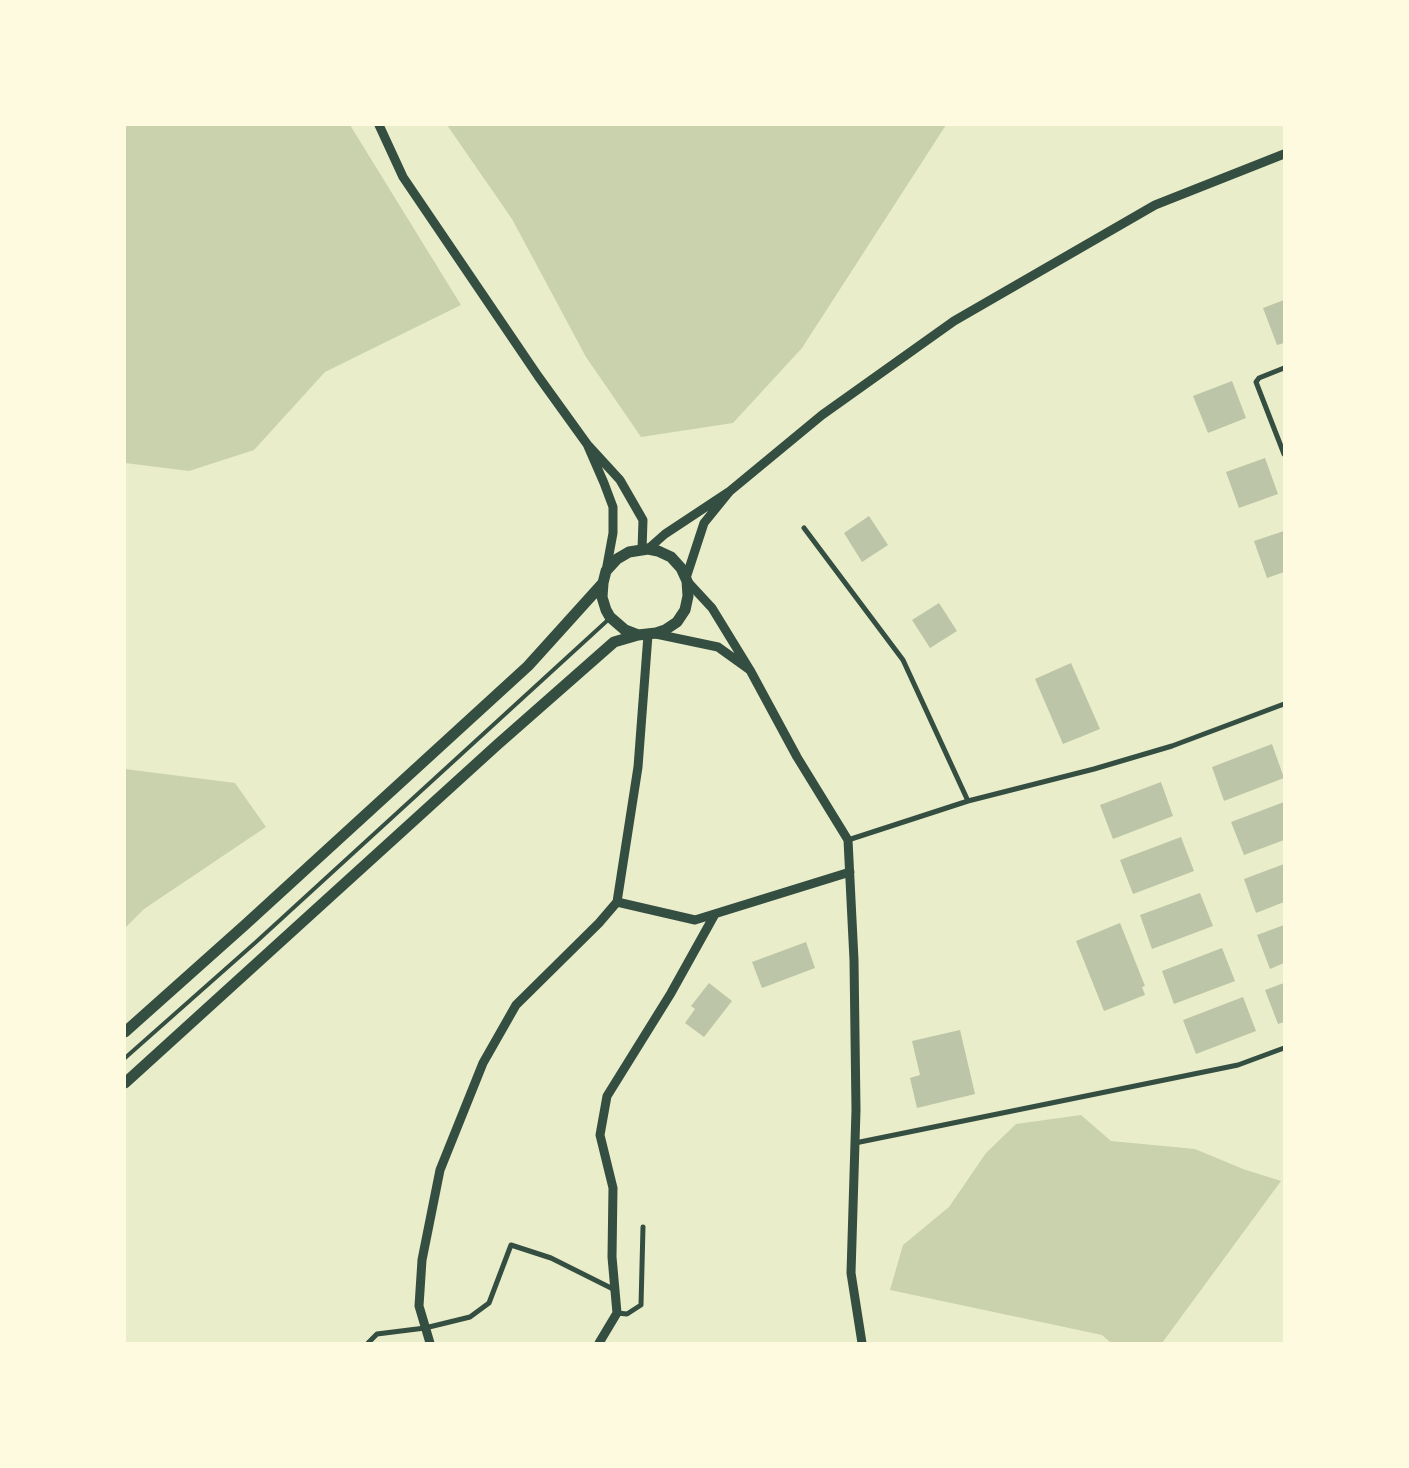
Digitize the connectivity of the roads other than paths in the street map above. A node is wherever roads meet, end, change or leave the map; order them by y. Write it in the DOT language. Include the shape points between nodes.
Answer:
graph roads {
  1 [pos="379,125"];
  2 [pos="1284,154"];
  3 [pos="1284,368"];
  4 [pos="587,444"];
  5 [pos="1284,454"];
  6 [pos="730,491"];
  7 [pos="804,528"];
  8 [pos="645,550"];
  9 [pos="606,571"];
  10 [pos="686,579"];
  11 [pos="603,583"];
  12 [pos="610,617"];
  13 [pos="647,634"];
  14 [pos="750,670"];
  15 [pos="1284,704"];
  16 [pos="968,801"];
  17 [pos="848,840"];
  18 [pos="850,872"];
  19 [pos="618,902"];
  20 [pos="715,914"];
  21 [pos="125,1032"];
  22 [pos="1284,1048"];
  23 [pos="125,1058"];
  24 [pos="125,1084"];
  25 [pos="855,1143"];
  26 [pos="643,1227"];
  27 [pos="615,1290"];
  28 [pos="617,1312"];
  29 [pos="426,1328"];
  30 [pos="368,1343"];
  31 [pos="430,1343"];
  32 [pos="599,1343"];
  33 [pos="862,1343"];
  1 -- 4 [label="street" via="402,177"];
  2 -- 6 [label="street" via="1155,205 954,321 822,414"];
  3 -- 5 [label="street" via="1256,382"];
  4 -- 8 [label="street" via="620,480 643,520"];
  4 -- 9 [label="street" via="613,507 613,533"];
  6 -- 8 [label="street"];
  6 -- 10 [label="street" via="704,524"];
  7 -- 16 [label="street" via="903,660"];
  8 -- 9 [label="main road" via="630,552 617,559"];
  8 -- 10 [label="main road" via="671,557"];
  9 -- 11 [label="main road"];
  10 -- 13 [label="main road" via="688,596 685,610 677,622 666,630"];
  10 -- 14 [label="street" via="712,608"];
  11 -- 12 [label="main road" via="602,597"];
  11 -- 21 [label="main road" via="528,666"];
  12 -- 13 [label="main road" via="625,630"];
  12 -- 23 [label="lane"];
  13 -- 14 [label="street" via="718,647"];
  13 -- 19 [label="street" via="638,767"];
  13 -- 24 [label="main road" via="614,642"];
  14 -- 17 [label="street" via="797,757"];
  15 -- 16 [label="street" via="1172,746"];
  16 -- 17 [label="street"];
  17 -- 18 [label="street"];
  18 -- 20 [label="street"];
  18 -- 25 [label="street"];
  19 -- 20 [label="street" via="695,920"];
  19 -- 29 [label="street" via="516,1005 484,1063 440,1170 422,1260 419,1306"];
  20 -- 27 [label="street" via="607,1096 600,1135 613,1188"];
  22 -- 25 [label="street" via="1238,1065"];
  25 -- 33 [label="street" via="851,1273"];
  26 -- 28 [label="street" via="641,1304 627,1314"];
  27 -- 28 [label="street"];
  27 -- 29 [label="street" via="552,1258 511,1245 489,1303 470,1317"];
  28 -- 32 [label="street"];
  29 -- 30 [label="street" via="377,1334"];
  29 -- 31 [label="street"];
}
